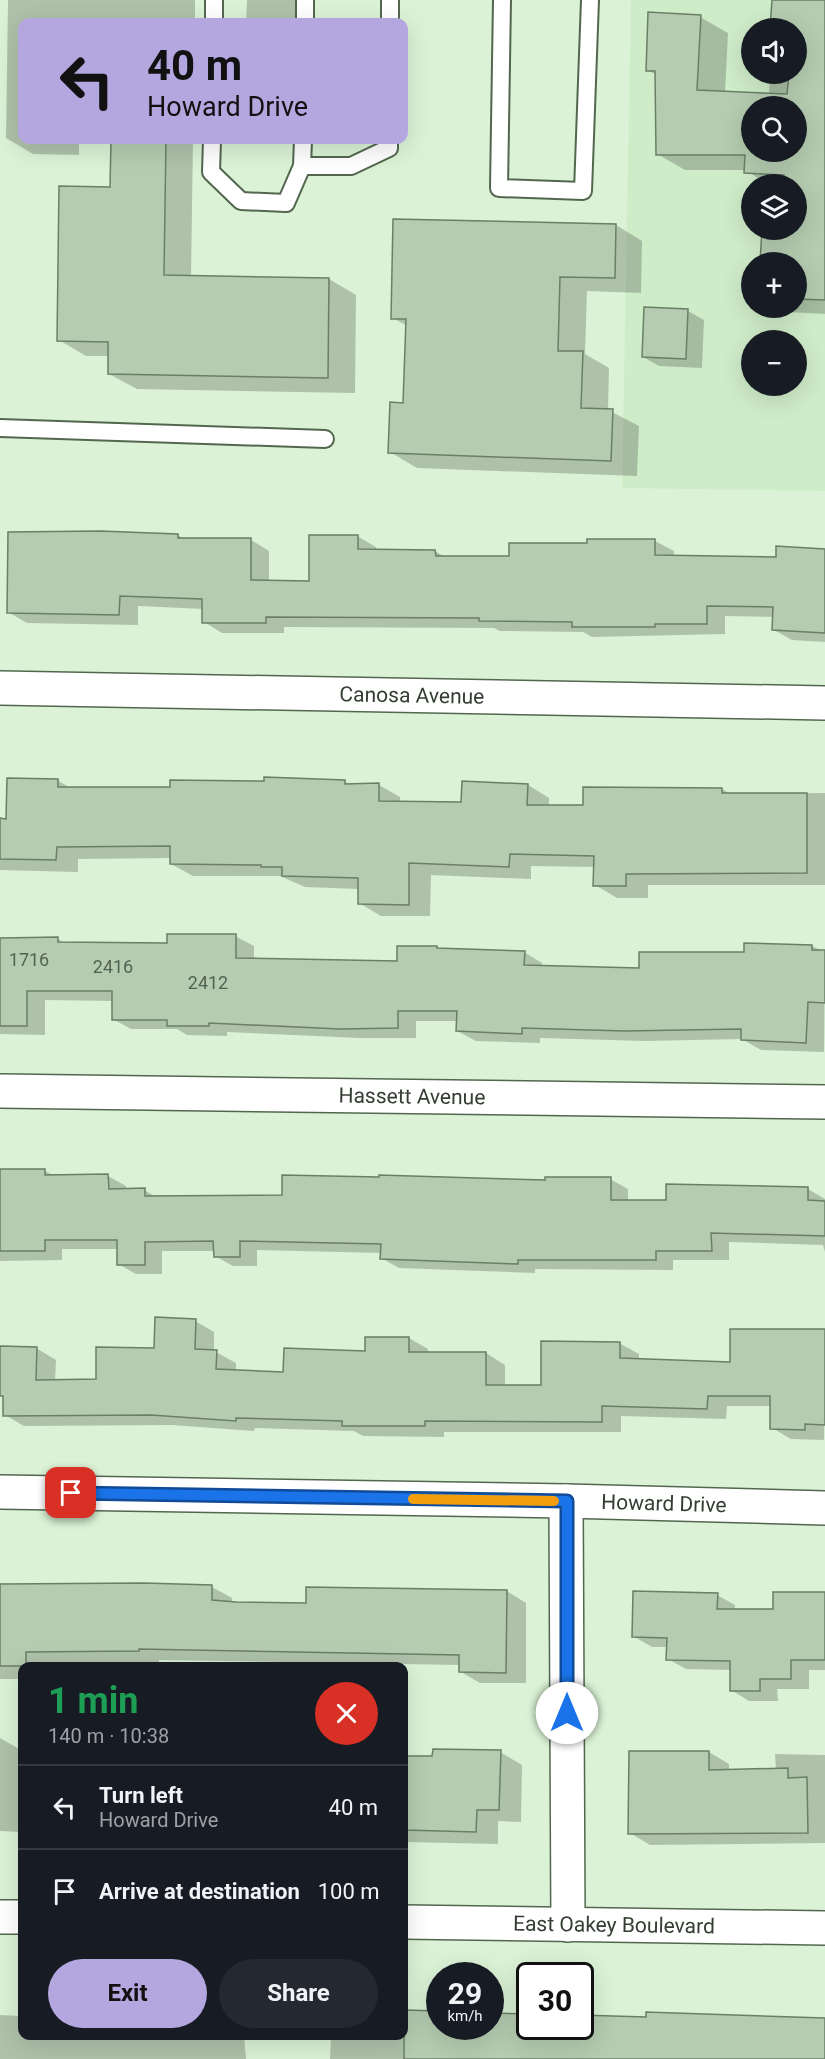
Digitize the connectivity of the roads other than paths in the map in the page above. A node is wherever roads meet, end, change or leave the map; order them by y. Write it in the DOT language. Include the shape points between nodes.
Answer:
graph roads {
  1 [pos="214,0"];
  2 [pos="305,0"];
  3 [pos="390,0"];
  4 [pos="502,0"];
  5 [pos="590,0"];
  6 [pos="214,18"];
  7 [pos="305,18"];
  8 [pos="390,18"];
  9 [pos="212,144"];
  10 [pos="303,144"];
  11 [pos="389,144"];
  12 [pos="302,166"];
  13 [pos="0,428"];
  14 [pos="325,439"];
  15 [pos="0,687"];
  16 [pos="825,703"];
  17 [pos="0,1091"];
  18 [pos="825,1102"];
  19 [pos="0,1492"];
  20 [pos="567,1501"];
  21 [pos="825,1508"];
  22 [pos="0,1917"];
  23 [pos="18,1917"];
  24 [pos="408,1922"];
  25 [pos="568,1924"];
  26 [pos="825,1928"];
  1 -- 6 [label="lane"];
  2 -- 7 [label="lane"];
  3 -- 8 [label="lane"];
  4 -- 5 [label="lane" via="499,188 583,191"];
  9 -- 12 [label="lane" via="211,172 242,201 286,203"];
  10 -- 12 [label="lane"];
  11 -- 12 [label="lane" via="389,148 351,166"];
  13 -- 14 [label="lane"];
  15 -- 16 [label="street, Canosa Avenue"];
  17 -- 18 [label="street, Hassett Avenue"];
  19 -- 20 [label="street, Howard Drive"];
  20 -- 21 [label="street, Howard Drive"];
  20 -- 25 [label="street"];
  22 -- 23 [label="street"];
  24 -- 25 [label="street, East Oakey Boulevard"];
  25 -- 26 [label="street, East Oakey Boulevard"];
}
